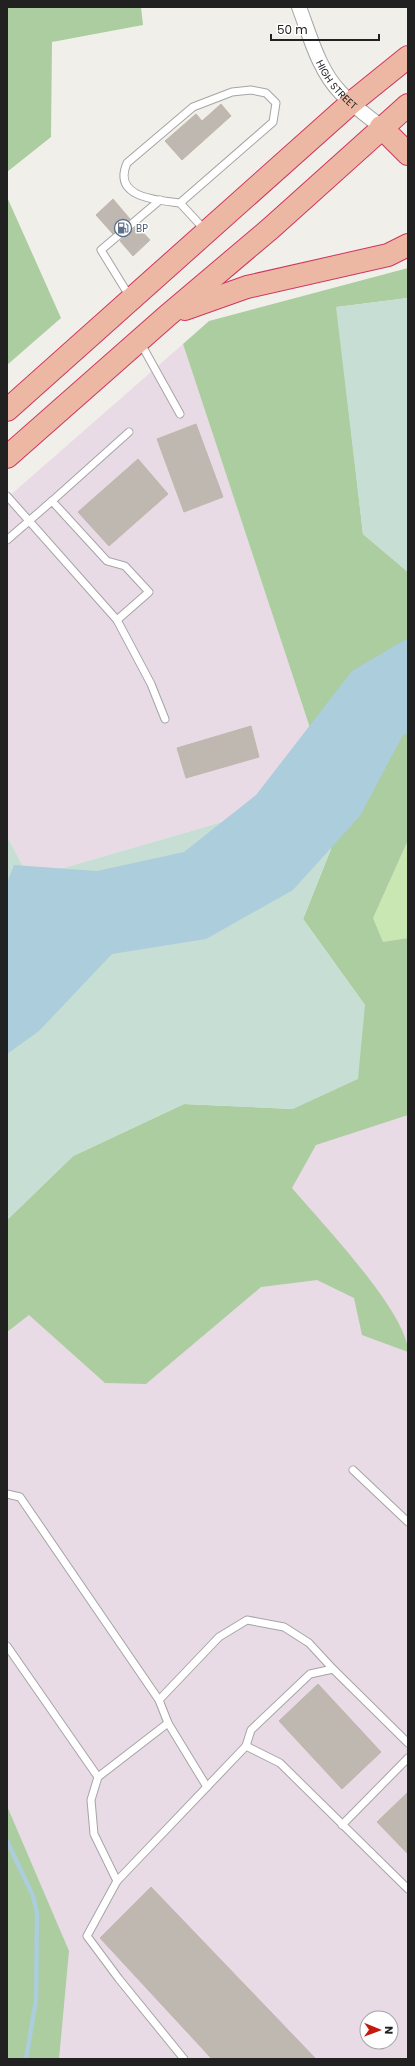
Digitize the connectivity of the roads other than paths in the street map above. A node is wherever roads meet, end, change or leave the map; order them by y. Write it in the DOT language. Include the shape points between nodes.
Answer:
graph roads {
  1 [pos="299,7"];
  2 [pos="408,57"];
  3 [pos="351,103"];
  4 [pos="408,105"];
  5 [pos="381,127"];
  6 [pos="408,154"];
  7 [pos="160,200"];
  8 [pos="180,203"];
  9 [pos="206,232"];
  10 [pos="408,245"];
  11 [pos="131,299"];
  12 [pos="167,316"];
  13 [pos="139,340"];
  14 [pos="7,410"];
  15 [pos="180,414"];
  16 [pos="128,432"];
  17 [pos="7,457"];
  18 [pos="7,496"];
  19 [pos="52,501"];
  20 [pos="30,521"];
  21 [pos="7,540"];
  22 [pos="117,620"];
  23 [pos="165,719"];
  24 [pos="353,1470"];
  25 [pos="7,1494"];
  26 [pos="408,1522"];
  27 [pos="7,1646"];
  28 [pos="333,1669"];
  29 [pos="159,1700"];
  30 [pos="168,1723"];
  31 [pos="408,1742"];
  32 [pos="246,1746"];
  33 [pos="408,1758"];
  34 [pos="98,1777"];
  35 [pos="207,1787"];
  36 [pos="342,1825"];
  37 [pos="117,1881"];
  38 [pos="408,1889"];
  39 [pos="184,2059"];
  1 -- 3 [label="street, HIGH STREET" via="324,69 340,93"];
  2 -- 3 [label="highway"];
  3 -- 5 [label="street, HIGH STREET"];
  3 -- 9 [label="highway"];
  4 -- 5 [label="highway"];
  5 -- 6 [label="highway"];
  5 -- 12 [label="highway" via="271,228"];
  7 -- 8 [label="lane"];
  7 -- 8 [label="lane" via="143,198 127,186 123,173 127,163 193,107 232,92 250,90 266,93 276,103 273,122"];
  7 -- 11 [label="lane" via="101,250"];
  8 -- 9 [label="lane"];
  9 -- 11 [label="highway"];
  10 -- 12 [label="highway" via="388,255 247,287"];
  11 -- 14 [label="highway"];
  12 -- 13 [label="highway"];
  13 -- 15 [label="lane"];
  13 -- 17 [label="highway"];
  16 -- 19 [label="lane"];
  18 -- 20 [label="lane"];
  19 -- 20 [label="lane"];
  19 -- 22 [label="lane" via="107,561 126,566 149,592"];
  20 -- 21 [label="lane"];
  20 -- 22 [label="lane"];
  22 -- 23 [label="lane" via="151,684"];
  24 -- 26 [label="lane"];
  25 -- 29 [label="lane" via="20,1498"];
  27 -- 34 [label="lane"];
  28 -- 29 [label="lane" via="309,1643 284,1627 247,1620 219,1637"];
  28 -- 31 [label="lane"];
  28 -- 32 [label="lane" via="310,1674 251,1730"];
  29 -- 30 [label="lane"];
  30 -- 34 [label="lane"];
  30 -- 35 [label="lane"];
  32 -- 35 [label="lane"];
  32 -- 36 [label="lane" via="280,1763"];
  33 -- 36 [label="lane"];
  34 -- 37 [label="lane" via="91,1800 94,1834"];
  35 -- 37 [label="lane"];
  36 -- 38 [label="lane"];
  37 -- 39 [label="lane" via="87,1936"];
}
